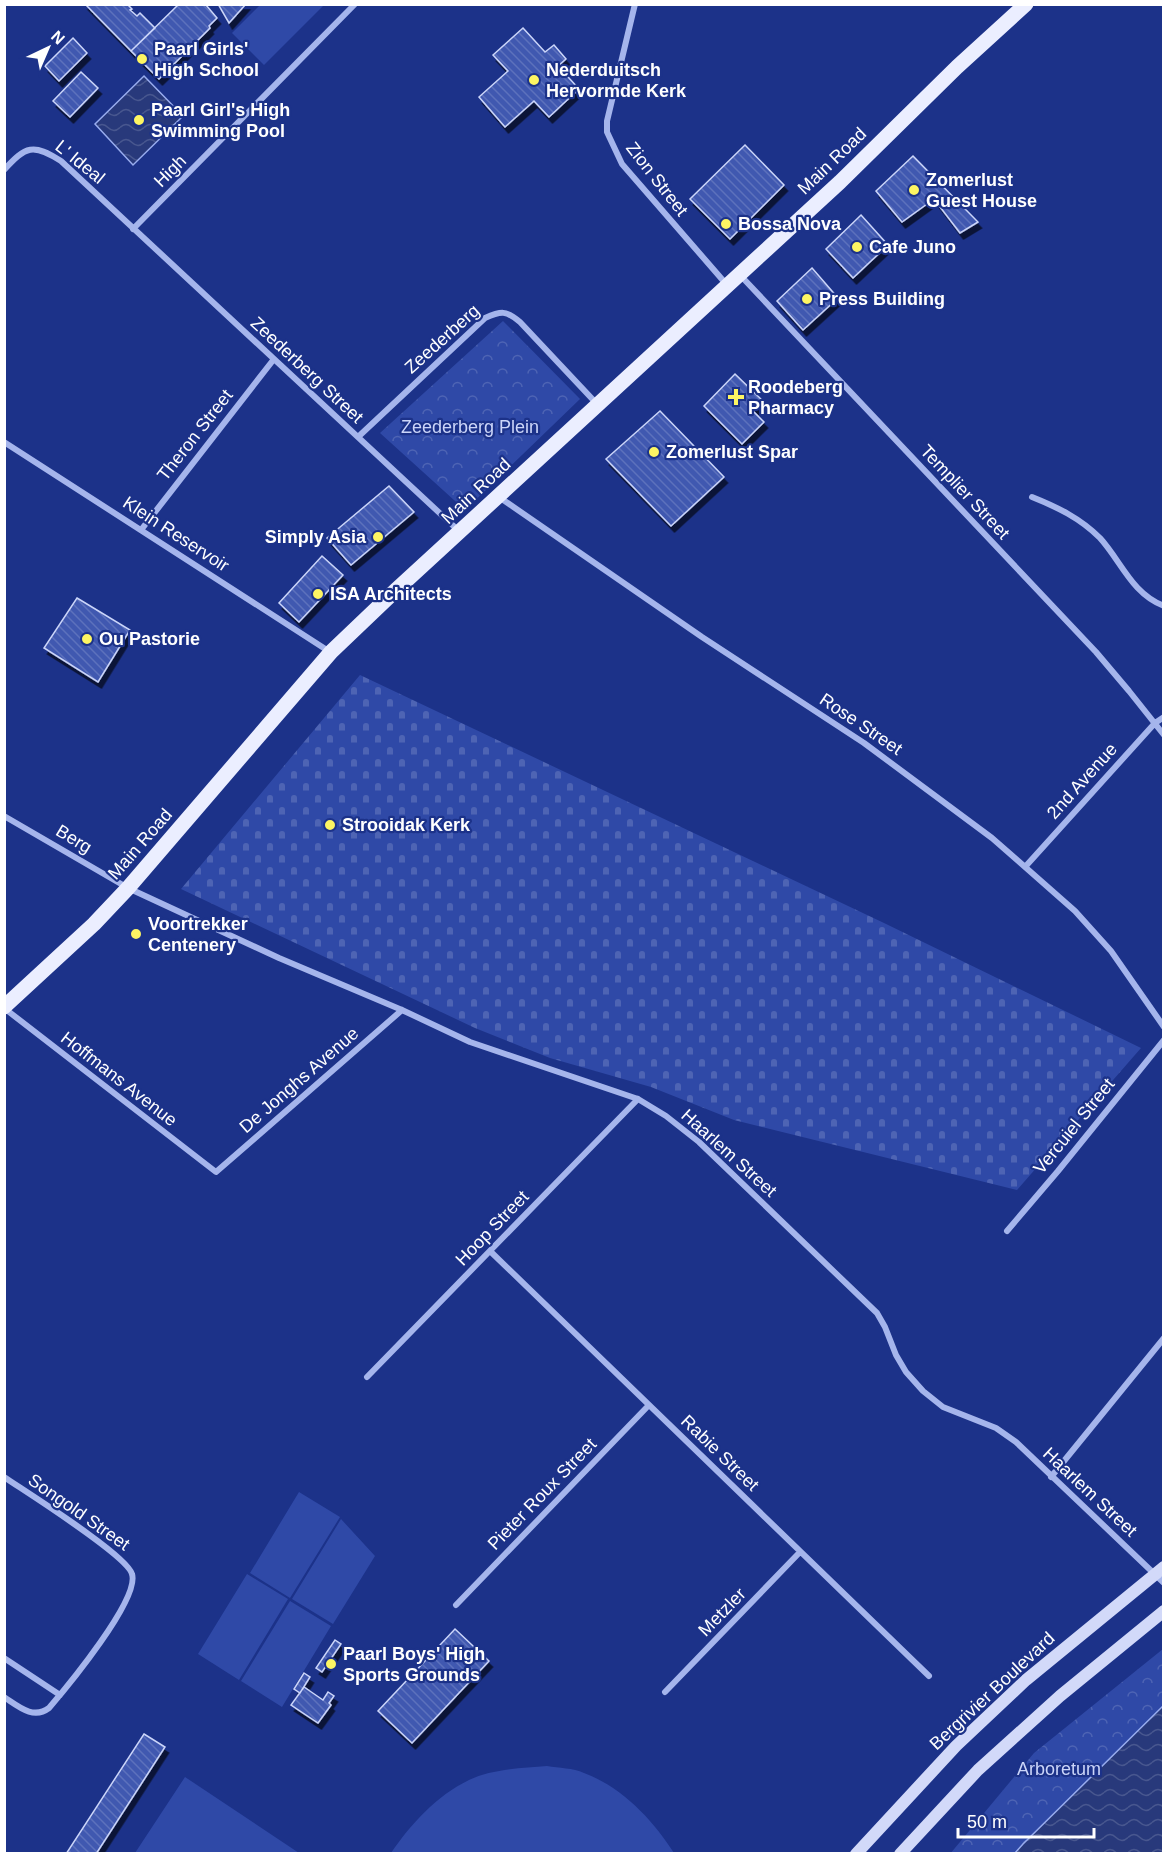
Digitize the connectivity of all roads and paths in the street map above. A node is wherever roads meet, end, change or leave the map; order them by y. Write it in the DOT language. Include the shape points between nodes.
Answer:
graph roads {
  1 [pos="355,4"];
  2 [pos="634,4"];
  3 [pos="1026,4"];
  4 [pos="4,170"];
  5 [pos="134,229"];
  6 [pos="740,274"];
  7 [pos="728,286"];
  8 [pos="274,359"];
  9 [pos="598,406"];
  10 [pos="358,437"];
  11 [pos="4,442"];
  12 [pos="498,496"];
  13 [pos="1032,497"];
  14 [pos="141,530"];
  15 [pos="460,532"];
  16 [pos="1164,606"];
  17 [pos="331,652"];
  18 [pos="1164,717"];
  19 [pos="1155,723"];
  20 [pos="1164,735"];
  21 [pos="4,816"];
  22 [pos="1025,867"];
  23 [pos="128,888"];
  24 [pos="4,1008"];
  25 [pos="402,1010"];
  26 [pos="1164,1027"];
  27 [pos="1164,1040"];
  28 [pos="638,1099"];
  29 [pos="216,1172"];
  30 [pos="1007,1231"];
  31 [pos="490,1251"];
  32 [pos="1164,1338"];
  33 [pos="367,1377"];
  34 [pos="649,1405"];
  35 [pos="1051,1477"];
  36 [pos="4,1478"];
  37 [pos="800,1552"];
  38 [pos="1161,1575"];
  39 [pos="456,1605"];
  40 [pos="1164,1611"];
  41 [pos="4,1658"];
  42 [pos="929,1676"];
  43 [pos="665,1692"];
  44 [pos="60,1695"];
  45 [pos="4,1697"];
  46 [pos="856,1854"];
  47 [pos="900,1854"];
  1 -- 5 [label="street, High"];
  2 -- 7 [label="street, Zion Street" via="607,132 622,164"];
  3 -- 6 [label="main road, Main Road"];
  4 -- 5 [label="street, L' Ideal" via="23,151 45,151 74,172"];
  5 -- 8 [label="street, Zeederberg Street"];
  6 -- 7 [label="main road, Main Road"];
  6 -- 19 [label="street, Templier Street" via="1096,652"];
  7 -- 9 [label="main road, Main Road"];
  8 -- 10 [label="street, Zeederberg Street"];
  8 -- 14 [label="street, Theron Street"];
  9 -- 10 [label="street, Zeederberg" via="520,322 505,312 497,312 485,318"];
  9 -- 12 [label="main road, Main Road"];
  10 -- 15 [label="street, Zeederberg Street"];
  11 -- 14 [label="street, Klein Reservoir"];
  12 -- 15 [label="main road, Main Road"];
  12 -- 22 [label="street, Rose Street" via="864,743"];
  13 -- 16 [label="street" via="1080,521 1101,539 1131,582 1146,597"];
  14 -- 17 [label="street, Klein Reservoir"];
  15 -- 17 [label="main road, Main Road"];
  17 -- 23 [label="main road, Main Road"];
  18 -- 19 [label="street, 2nd Avenue"];
  19 -- 20 [label="street, Templier Street"];
  19 -- 22 [label="street, 2nd Avenue"];
  21 -- 23 [label="street, Berg"];
  22 -- 26 [label="street, Rose Street" via="1075,911 1111,951"];
  23 -- 24 [label="main road, Main Road"];
  23 -- 25 [label="street, Haarlem Street"];
  24 -- 29 [label="street, Hoffmans Avenue"];
  25 -- 28 [label="street, Haarlem Street" via="470,1042"];
  25 -- 29 [label="street, De Jonghs Avenue"];
  27 -- 30 [label="street, Vercuiel Street"];
  28 -- 31 [label="street, Hoop Street"];
  28 -- 35 [label="street, Haarlem Street" via="699,1142 877,1313 906,1372 923,1391 943,1407 996,1428"];
  31 -- 33 [label="street, Hoop Street"];
  31 -- 34 [label="street, Rabie Street"];
  32 -- 35 [label="street"];
  34 -- 37 [label="street, Rabie Street"];
  34 -- 39 [label="street, Pieter Roux Street"];
  35 -- 38 [label="street, Haarlem Street"];
  36 -- 44 [label="street, Songold Street" via="123,1560 132,1574 132,1588 109,1629"];
  37 -- 42 [label="street, Rabie Street"];
  37 -- 43 [label="street, Metzler"];
  38 -- 46 [label="street, Bergrivier Boulevard" via="1026,1680 956,1746"];
  40 -- 47 [label="street" via="978,1770"];
  41 -- 44 [label="street"];
  44 -- 45 [label="street, Songold Street" via="38,1714"];
}
